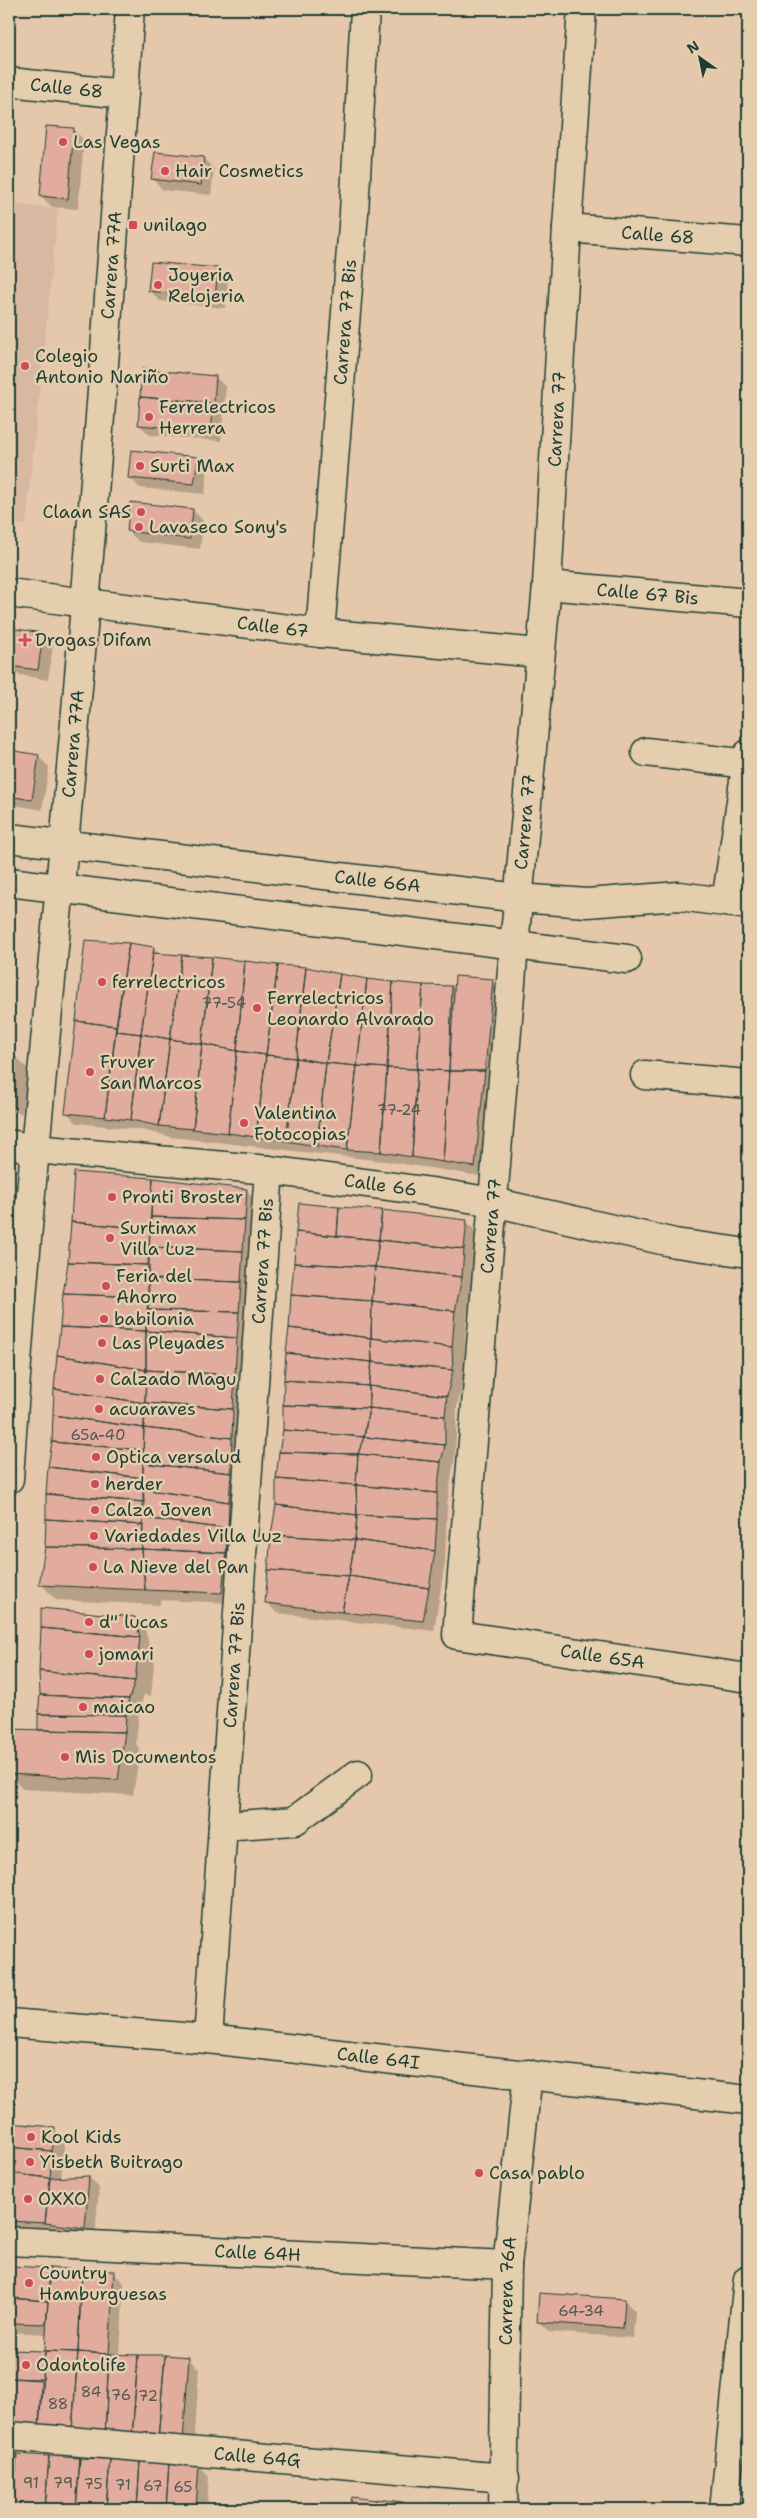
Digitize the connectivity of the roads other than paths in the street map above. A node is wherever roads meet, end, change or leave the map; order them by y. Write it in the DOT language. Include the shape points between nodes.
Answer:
graph roads {
  1 [pos="130,9"];
  2 [pos="365,9"];
  3 [pos="582,9"];
  4 [pos="9,82"];
  5 [pos="124,94"];
  6 [pos="567,228"];
  7 [pos="748,242"];
  8 [pos="548,585"];
  9 [pos="9,593"];
  10 [pos="85,602"];
  11 [pos="748,603"];
  12 [pos="320,633"];
  13 [pos="539,653"];
  14 [pos="646,752"];
  15 [pos="748,760"];
  16 [pos="9,838"];
  17 [pos="64,846"];
  18 [pos="9,882"];
  19 [pos="59,889"];
  20 [pos="519,898"];
  21 [pos="737,903"];
  22 [pos="514,946"];
  23 [pos="627,959"];
  24 [pos="645,1075"];
  25 [pos="748,1084"];
  26 [pos="22,1146"];
  27 [pos="269,1170"];
  28 [pos="493,1202"];
  29 [pos="748,1253"];
  30 [pos="9,1479"];
  31 [pos="457,1635"];
  32 [pos="748,1678"];
  33 [pos="358,1774"];
  34 [pos="223,1826"];
  35 [pos="9,2022"];
  36 [pos="208,2039"];
  37 [pos="528,2074"];
  38 [pos="748,2100"];
  39 [pos="9,2241"];
  40 [pos="507,2265"];
  41 [pos="748,2279"];
  42 [pos="9,2436"];
  43 [pos="505,2478"];
  44 [pos="503,2509"];
  45 [pos="724,2509"];
  1 -- 5 [label="street, Carrera 77A"];
  2 -- 12 [label="street, Carrera 77 Bis" via="354,213"];
  3 -- 6 [label="street, Carrera 77"];
  4 -- 5 [label="street, Calle 68"];
  5 -- 10 [label="street, Carrera 77A"];
  6 -- 7 [label="street, Calle 68"];
  6 -- 8 [label="street, Carrera 77"];
  8 -- 11 [label="street, Calle 67 Bis"];
  8 -- 13 [label="street, Carrera 77"];
  9 -- 10 [label="street, Calle 67"];
  10 -- 12 [label="street, Calle 67"];
  10 -- 17 [label="street, Carrera 77A"];
  12 -- 13 [label="street, Calle 67"];
  13 -- 20 [label="street, Carrera 77"];
  14 -- 15 [label="street"];
  15 -- 21 [label="street"];
  16 -- 17 [label="street, Calle 66A"];
  17 -- 19 [label="street, Carrera 77A"];
  17 -- 20 [label="street, Calle 66A"];
  18 -- 19 [label="street"];
  19 -- 22 [label="street"];
  19 -- 26 [label="street, Carrera 77A"];
  20 -- 21 [label="street, Calle 66A" via="587,903 679,896"];
  20 -- 22 [label="street, Carrera 77"];
  22 -- 23 [label="street"];
  22 -- 28 [label="street, Carrera 77"];
  24 -- 25 [label="street"];
  26 -- 27 [label="street, Calle 66"];
  26 -- 30 [label="street, Carrera 77A"];
  27 -- 28 [label="street, Calle 66"];
  27 -- 34 [label="street, Carrera 77 Bis"];
  28 -- 29 [label="street, Calle 66" via="674,1243"];
  28 -- 31 [label="street, Carrera 77"];
  31 -- 32 [label="street, Calle 65A"];
  33 -- 34 [label="street" via="294,1820"];
  34 -- 36 [label="street, Carrera 77 Bis"];
  35 -- 36 [label="street, Calle 64I"];
  36 -- 37 [label="street, Calle 64I"];
  37 -- 38 [label="street, Calle 64I"];
  37 -- 40 [label="street, Carrera 76A"];
  39 -- 40 [label="street, Calle 64H"];
  40 -- 43 [label="street, Carrera 76A"];
  41 -- 45 [label="street"];
  42 -- 43 [label="street, Calle 64G"];
  43 -- 44 [label="street, Carrera 76A"];
}
